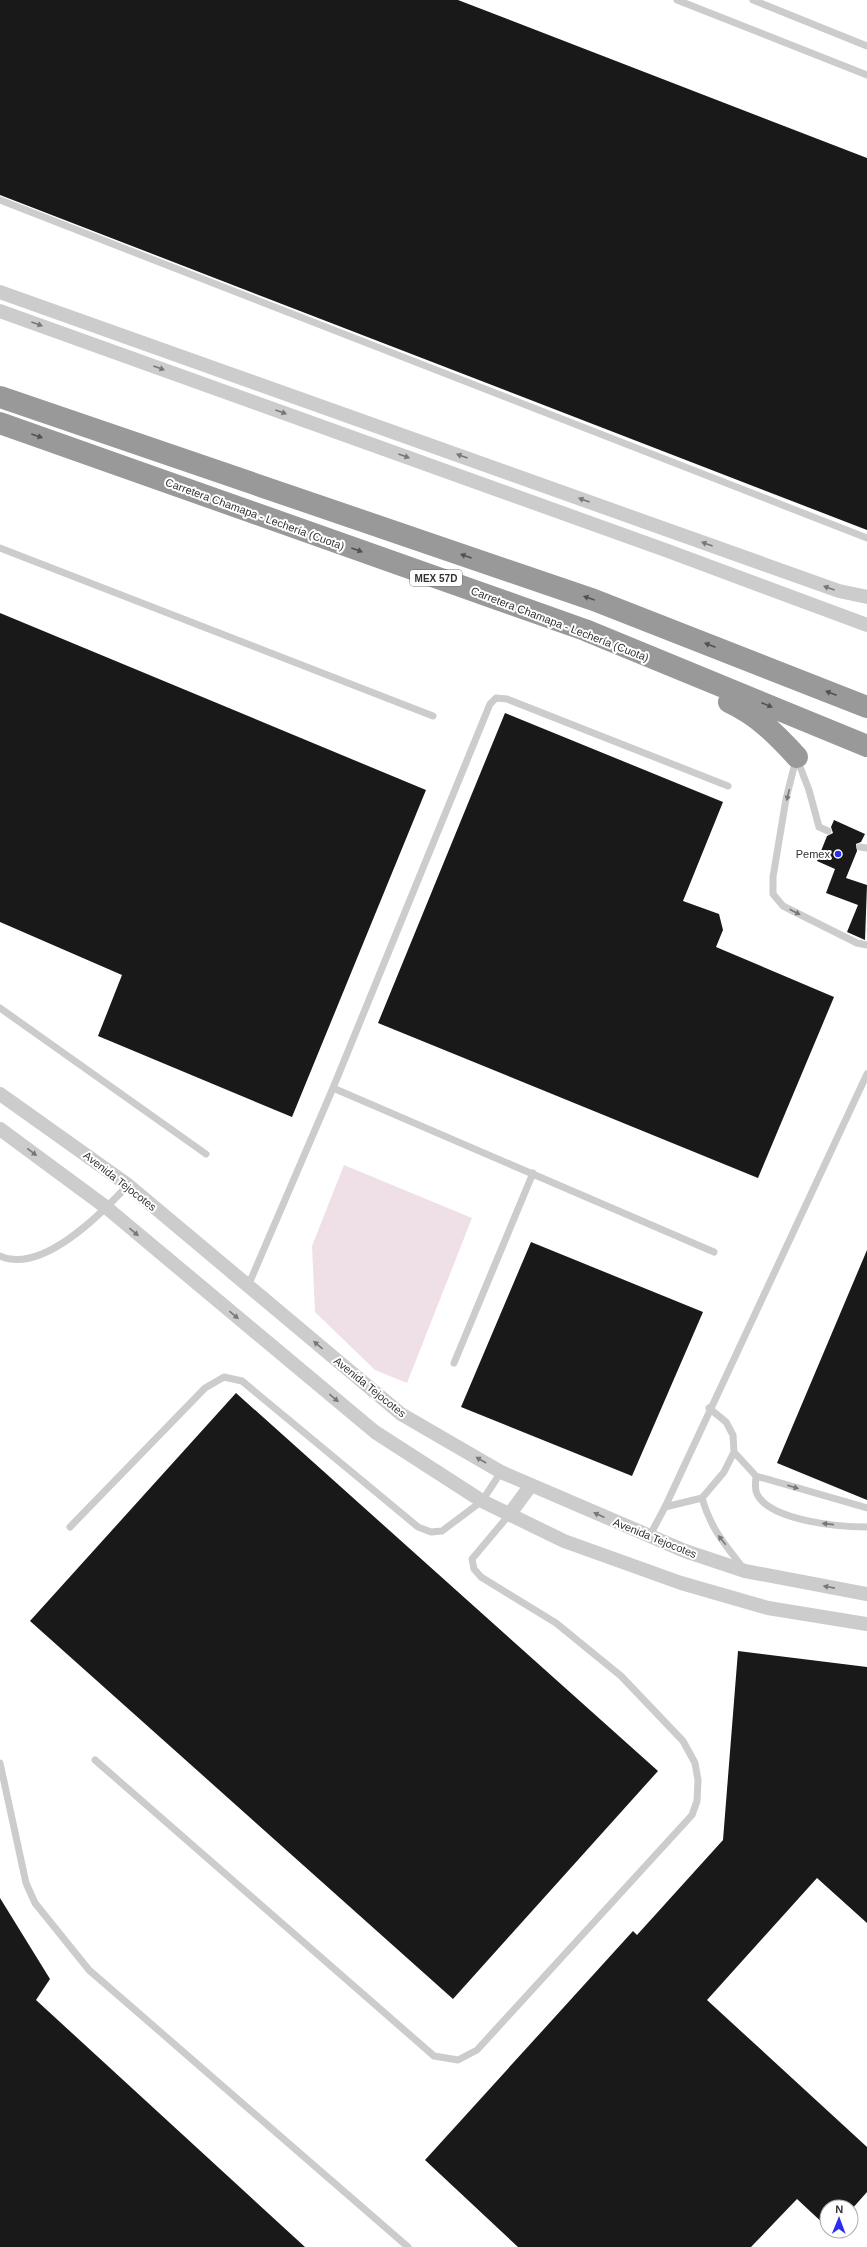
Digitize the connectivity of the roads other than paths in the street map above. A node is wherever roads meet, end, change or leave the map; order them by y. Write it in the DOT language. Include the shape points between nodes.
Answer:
graph roads {
  1 [pos="677,0"];
  2 [pos="753,0"];
  3 [pos="867,46"];
  4 [pos="867,75"];
  5 [pos="0,200"];
  6 [pos="0,292"];
  7 [pos="0,311"];
  8 [pos="0,397"];
  9 [pos="0,424"];
  10 [pos="867,538"];
  11 [pos="0,548"];
  12 [pos="867,597"];
  13 [pos="867,625"];
  14 [pos="585,630"];
  15 [pos="867,707"];
  16 [pos="433,716"];
  17 [pos="867,746"];
  18 [pos="796,757"];
  19 [pos="728,786"];
  20 [pos="828,831"];
  21 [pos="867,945"];
  22 [pos="0,1008"];
  23 [pos="867,1074"];
  24 [pos="334,1088"];
  25 [pos="0,1094"];
  26 [pos="0,1129"];
  27 [pos="206,1154"];
  28 [pos="533,1173"];
  29 [pos="128,1185"];
  30 [pos="107,1208"];
  31 [pos="714,1252"];
  32 [pos="0,1256"];
  33 [pos="248,1286"];
  34 [pos="454,1363"];
  35 [pos="709,1408"];
  36 [pos="734,1452"];
  37 [pos="501,1472"];
  38 [pos="756,1476"];
  39 [pos="530,1485"];
  40 [pos="702,1498"];
  41 [pos="482,1501"];
  42 [pos="665,1506"];
  43 [pos="867,1508"];
  44 [pos="509,1515"];
  45 [pos="70,1527"];
  46 [pos="867,1527"];
  47 [pos="648,1537"];
  48 [pos="746,1571"];
  49 [pos="867,1594"];
  50 [pos="867,1624"];
  51 [pos="96,1760"];
  52 [pos="0,1763"];
  53 [pos="408,2247"];
  1 -- 4 [label="lane"];
  2 -- 3 [label="lane"];
  5 -- 10 [label="lane"];
  12 -- 6 [label="street, one-way" via="839,591"];
  7 -- 13 [label="street, one-way"];
  15 -- 8 [label="highway, MEX 57D, one-way" via="594,600"];
  9 -- 14 [label="highway, Carretera Chamapa - Lechería (Cuota) / MEX 57D, one-way"];
  11 -- 16 [label="lane"];
  14 -- 17 [label="highway, Carretera Chamapa - Lechería (Cuota) / MEX 57D, one-way"];
  14 -- 18 [label="highway" via="651,668 742,708 770,728"];
  18 -- 20 [label="lane" via="809,790 819,827"];
  18 -- 21 [label="lane, one-way" via="786,799 773,877 773,894 783,906 857,943"];
  19 -- 24 [label="lane" via="507,699 496,698 490,704"];
  22 -- 27 [label="lane"];
  23 -- 35 [label="lane"];
  24 -- 28 [label="lane"];
  24 -- 33 [label="lane"];
  25 -- 29 [label="street, Avenida Tejocotes"];
  26 -- 30 [label="street, one-way"];
  28 -- 31 [label="lane"];
  28 -- 34 [label="lane"];
  29 -- 30 [label="lane"];
  29 -- 33 [label="street, Avenida Tejocotes"];
  30 -- 32 [label="lane" via="57,1248 27,1259"];
  30 -- 41 [label="street, one-way" via="375,1432"];
  37 -- 33 [label="street, Avenida Tejocotes, one-way" via="401,1414"];
  35 -- 36 [label="lane" via="726,1422 733,1435"];
  35 -- 42 [label="lane"];
  36 -- 38 [label="lane"];
  36 -- 40 [label="lane" via="724,1472"];
  37 -- 39 [label="street, Avenida Tejocotes"];
  37 -- 41 [label="lane"];
  38 -- 43 [label="lane, one-way"];
  46 -- 38 [label="lane, one-way" via="818,1523 788,1516 762,1501 757,1493"];
  39 -- 44 [label="street"];
  47 -- 39 [label="street, Avenida Tejocotes, one-way"];
  40 -- 42 [label="lane"];
  48 -- 40 [label="lane, one-way" via="714,1531"];
  41 -- 44 [label="street"];
  41 -- 45 [label="lane" via="442,1531 431,1532 418,1527 242,1381 224,1377 205,1388"];
  42 -- 47 [label="lane"];
  44 -- 50 [label="street" via="564,1541 681,1584 768,1608"];
  44 -- 51 [label="lane" via="472,1559 474,1569 481,1577 556,1623 621,1676 683,1741 695,1762 698,1780 697,1801 692,1815 477,2050 458,2060 434,2056"];
  47 -- 48 [label="street, Avenida Tejocotes"];
  49 -- 48 [label="street, Avenida Tejocotes, one-way"];
  52 -- 53 [label="lane" via="26,1883 35,1903 89,1970"];
}
